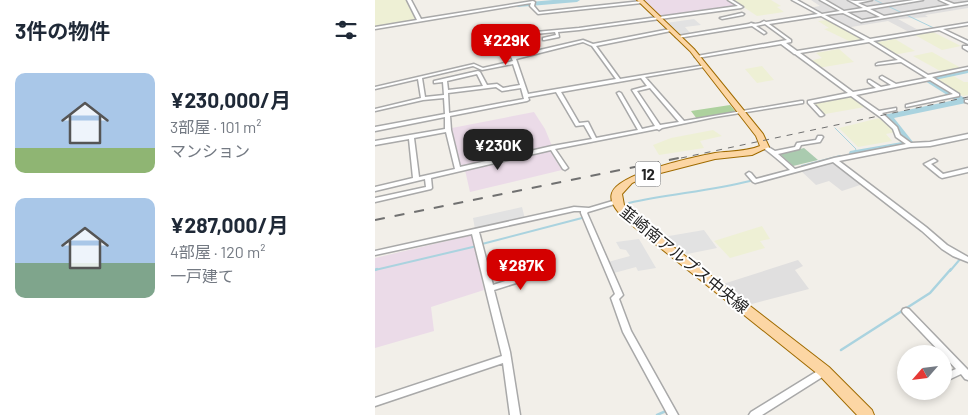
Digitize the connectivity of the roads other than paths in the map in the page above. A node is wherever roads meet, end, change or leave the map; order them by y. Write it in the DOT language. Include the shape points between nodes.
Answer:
graph roads {
  1 [pos="409,0"];
  2 [pos="731,0"];
  3 [pos="794,0"];
  4 [pos="822,0"];
  5 [pos="869,0"];
  6 [pos="901,0"];
  7 [pos="921,0"];
  8 [pos="941,0"];
  9 [pos="962,0"];
  10 [pos="641,1"];
  11 [pos="852,1"];
  12 [pos="532,2"];
  13 [pos="906,2"];
  14 [pos="968,3"];
  15 [pos="954,6"];
  16 [pos="867,8"];
  17 [pos="737,10"];
  18 [pos="924,11"];
  19 [pos="844,12"];
  20 [pos="820,15"];
  21 [pos="883,17"];
  22 [pos="657,18"];
  23 [pos="722,18"];
  24 [pos="419,20"];
  25 [pos="764,22"];
  26 [pos="751,24"];
  27 [pos="968,24"];
  28 [pos="375,28"];
  29 [pos="938,29"];
  30 [pos="556,31"];
  31 [pos="674,33"];
  32 [pos="764,33"];
  33 [pos="544,40"];
  34 [pos="870,41"];
  35 [pos="783,43"];
  36 [pos="593,45"];
  37 [pos="968,46"];
  38 [pos="795,53"];
  39 [pos="697,57"];
  40 [pos="514,60"];
  41 [pos="901,61"];
  42 [pos="879,64"];
  43 [pos="704,66"];
  44 [pos="968,68"];
  45 [pos="642,77"];
  46 [pos="882,77"];
  47 [pos="419,78"];
  48 [pos="928,78"];
  49 [pos="445,80"];
  50 [pos="619,80"];
  51 [pos="870,81"];
  52 [pos="436,82"];
  53 [pos="895,85"];
  54 [pos="485,86"];
  55 [pos="523,86"];
  56 [pos="649,87"];
  57 [pos="375,88"];
  58 [pos="879,88"];
  59 [pos="558,91"];
  60 [pos="619,93"];
  61 [pos="850,93"];
  62 [pos="446,94"];
  63 [pos="526,96"];
  64 [pos="423,99"];
  65 [pos="801,102"];
  66 [pos="908,106"];
  67 [pos="894,109"];
  68 [pos="375,110"];
  69 [pos="740,113"];
  70 [pos="877,113"];
  71 [pos="822,115"];
  72 [pos="448,116"];
  73 [pos="683,123"];
  74 [pos="659,128"];
  75 [pos="375,129"];
  76 [pos="447,130"];
  77 [pos="641,131"];
  78 [pos="411,136"];
  79 [pos="968,136"];
  80 [pos="820,138"];
  81 [pos="595,140"];
  82 [pos="375,143"];
  83 [pos="907,144"];
  84 [pos="765,147"];
  85 [pos="552,148"];
  86 [pos="774,153"];
  87 [pos="834,160"];
  88 [pos="934,162"];
  89 [pos="565,168"];
  90 [pos="458,169"];
  91 [pos="793,170"];
  92 [pos="968,170"];
  93 [pos="428,177"];
  94 [pos="752,177"];
  95 [pos="417,180"];
  96 [pos="375,189"];
  97 [pos="375,200"];
  98 [pos="617,202"];
  99 [pos="585,210"];
  100 [pos="475,231"];
  101 [pos="375,253"];
  102 [pos="964,258"];
  103 [pos="545,271"];
  104 [pos="490,289"];
  105 [pos="906,311"];
  106 [pos="507,358"];
  107 [pos="824,371"];
  108 [pos="965,373"];
  109 [pos="375,402"];
  110 [pos="670,411"];
  111 [pos="515,415"];
  112 [pos="754,415"];
  113 [pos="867,415"];
  1 -- 24 [label="street"];
  2 -- 22 [label="street" via="741,7"];
  3 -- 20 [label="street"];
  4 -- 19 [label="street"];
  5 -- 11 [label="street"];
  6 -- 13 [label="street"];
  7 -- 13 [label="street"];
  8 -- 15 [label="street"];
  9 -- 14 [label="street"];
  10 -- 12 [label="street" via="538,13"];
  10 -- 22 [label="main road"];
  11 -- 16 [label="street"];
  12 -- 24 [label="street"];
  13 -- 16 [label="street"];
  13 -- 18 [label="street"];
  14 -- 15 [label="street"];
  15 -- 18 [label="street"];
  16 -- 19 [label="street"];
  16 -- 21 [label="street"];
  17 -- 23 [label="street" via="742,14"];
  18 -- 21 [label="street"];
  19 -- 20 [label="street"];
  19 -- 21 [label="street" via="861,21"];
  20 -- 25 [label="street"];
  20 -- 34 [label="street"];
  22 -- 30 [label="street"];
  22 -- 31 [label="main road"];
  24 -- 28 [label="street"];
  25 -- 26 [label="street"];
  25 -- 35 [label="street" via="790,39"];
  26 -- 31 [label="street"];
  26 -- 32 [label="street"];
  27 -- 29 [label="street"];
  29 -- 34 [label="street"];
  29 -- 37 [label="street"];
  30 -- 33 [label="street" via="558,36"];
  30 -- 40 [label="street" via="503,36"];
  31 -- 36 [label="street"];
  31 -- 39 [label="main road"];
  34 -- 38 [label="street"];
  34 -- 41 [label="street"];
  35 -- 38 [label="street"];
  35 -- 39 [label="street"];
  36 -- 40 [label="street" via="583,41"];
  36 -- 50 [label="street"];
  38 -- 61 [label="street"];
  39 -- 43 [label="main road"];
  40 -- 47 [label="street" via="482,69 474,65"];
  40 -- 55 [label="street"];
  41 -- 42 [label="street"];
  41 -- 48 [label="street"];
  43 -- 45 [label="street"];
  43 -- 69 [label="main road"];
  44 -- 48 [label="street"];
  45 -- 50 [label="street"];
  45 -- 56 [label="street"];
  46 -- 53 [label="street"];
  47 -- 57 [label="street"];
  47 -- 64 [label="street"];
  48 -- 53 [label="street"];
  48 -- 66 [label="street" via="955,96"];
  49 -- 52 [label="street"];
  49 -- 54 [label="street" via="478,72"];
  49 -- 62 [label="street"];
  50 -- 59 [label="street"];
  51 -- 58 [label="street"];
  53 -- 58 [label="street"];
  54 -- 55 [label="street" via="497,85 502,90"];
  54 -- 62 [label="street"];
  55 -- 63 [label="street"];
  56 -- 73 [label="street"];
  56 -- 74 [label="street" via="633,90"];
  58 -- 61 [label="street"];
  59 -- 63 [label="street"];
  59 -- 81 [label="street" via="578,125 586,123"];
  60 -- 77 [label="street"];
  61 -- 70 [label="street"];
  61 -- 71 [label="street" via="810,102"];
  62 -- 64 [label="street"];
  62 -- 72 [label="street"];
  63 -- 72 [label="street" via="527,100"];
  64 -- 68 [label="street"];
  65 -- 69 [label="street"];
  67 -- 70 [label="street"];
  69 -- 73 [label="street"];
  69 -- 84 [label="main road"];
  70 -- 83 [label="street"];
  72 -- 75 [label="street"];
  72 -- 76 [label="street"];
  73 -- 74 [label="street"];
  74 -- 77 [label="street"];
  76 -- 78 [label="street"];
  76 -- 90 [label="street"];
  77 -- 81 [label="street"];
  78 -- 82 [label="street"];
  78 -- 95 [label="street"];
  79 -- 83 [label="street" via="935,144"];
  80 -- 86 [label="street"];
  81 -- 85 [label="street"];
  83 -- 87 [label="street"];
  84 -- 86 [label="street"];
  84 -- 98 [label="main road, 韮崎南アルプス中央線 / 12" via="642,175 622,186 617,193"];
  85 -- 89 [label="street"];
  85 -- 90 [label="street"];
  86 -- 91 [label="street"];
  87 -- 91 [label="street"];
  87 -- 102 [label="street" via="935,241"];
  88 -- 92 [label="street" via="927,164 942,176"];
  90 -- 93 [label="street"];
  91 -- 94 [label="street"];
  93 -- 95 [label="street"];
  93 -- 97 [label="street" via="429,188"];
  95 -- 96 [label="street"];
  98 -- 99 [label="street"];
  98 -- 107 [label="main road, 韮崎南アルプス中央線" via="632,220"];
  99 -- 100 [label="street" via="574,209"];
  99 -- 110 [label="street" via="619,295 615,298 622,322"];
  100 -- 101 [label="street"];
  100 -- 104 [label="street"];
  103 -- 104 [label="street"];
  104 -- 106 [label="street"];
  105 -- 108 [label="street"];
  106 -- 109 [label="street"];
  106 -- 111 [label="street"];
  107 -- 112 [label="street"];
  107 -- 113 [label="main road, 韮崎南アルプス中央線"];
}
